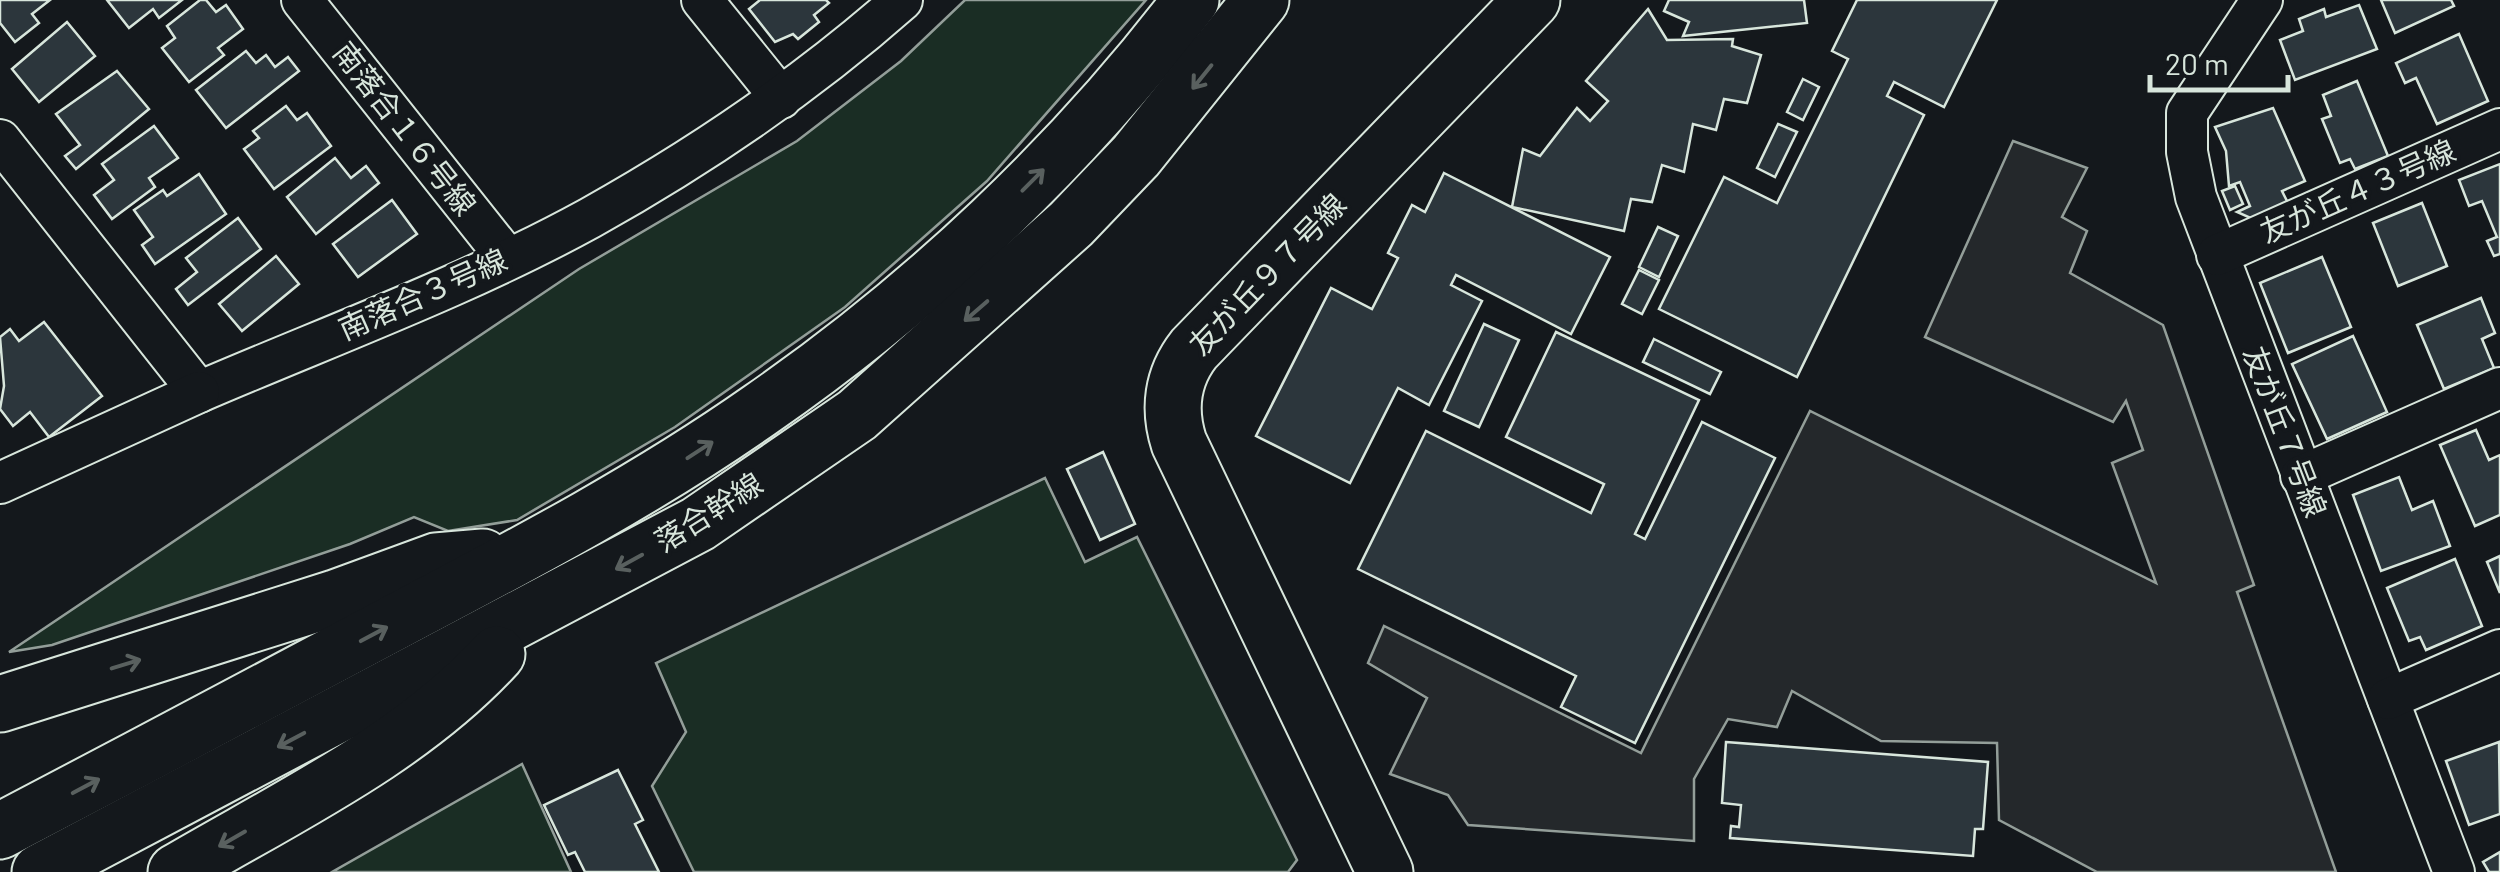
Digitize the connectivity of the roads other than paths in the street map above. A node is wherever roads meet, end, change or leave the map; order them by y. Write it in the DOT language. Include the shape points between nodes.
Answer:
graph roads {
  1 [pos="302,0"];
  2 [pos="702,0"];
  3 [pos="902,0"];
  4 [pos="1192,0"];
  5 [pos="1261,0"];
  6 [pos="1532,0"];
  7 [pos="2262,0"];
  8 [pos="781,98"];
  9 [pos="2500,130"];
  10 [pos="0,140"];
  11 [pos="2216,254"];
  12 [pos="507,258"];
  13 [pos="2500,388"];
  14 [pos="199,392"];
  15 [pos="2301,476"];
  16 [pos="0,483"];
  17 [pos="526,553"];
  18 [pos="533,615"];
  19 [pos="2500,650"];
  20 [pos="2388,699"];
  21 [pos="0,704"];
  22 [pos="0,831"];
  23 [pos="40,872"];
  24 [pos="176,872"];
  25 [pos="1385,872"];
  26 [pos="2454,872"];
  1 -- 12 [label="street, 南落合１６号線"];
  2 -- 8 [label="street"];
  3 -- 8 [label="street, 南落合３号線"];
  17 -- 4 [label="street, 落合幹線, one-way" via="761,410 920,285 1068,144"];
  5 -- 18 [label="street, 落合幹線, one-way" via="1136,156 1071,224 857,416 698,524"];
  6 -- 25 [label="street, 友が丘９７号線" via="1194,348 1174,390 1178,443"];
  7 -- 11 [label="street, 友が丘７号線" via="2187,112 2187,152"];
  8 -- 12 [label="street, 南落合３号線" via="589,218"];
  9 -- 11 [label="street, 友が丘４３号線"];
  10 -- 14 [label="street"];
  11 -- 15 [label="street, 友が丘７号線"];
  12 -- 14 [label="street, 南落合３号線"];
  13 -- 15 [label="street"];
  14 -- 16 [label="street, 南落合３号線"];
  15 -- 20 [label="street, 友が丘７号線"];
  21 -- 17 [label="street, one-way" via="436,562"];
  22 -- 17 [label="street, 落合幹線, one-way"];
  18 -- 23 [label="street, 落合幹線, one-way"];
  18 -- 24 [label="street, one-way" via="433,713"];
  19 -- 20 [label="street"];
  20 -- 26 [label="street, 友が丘７号線"];
}
